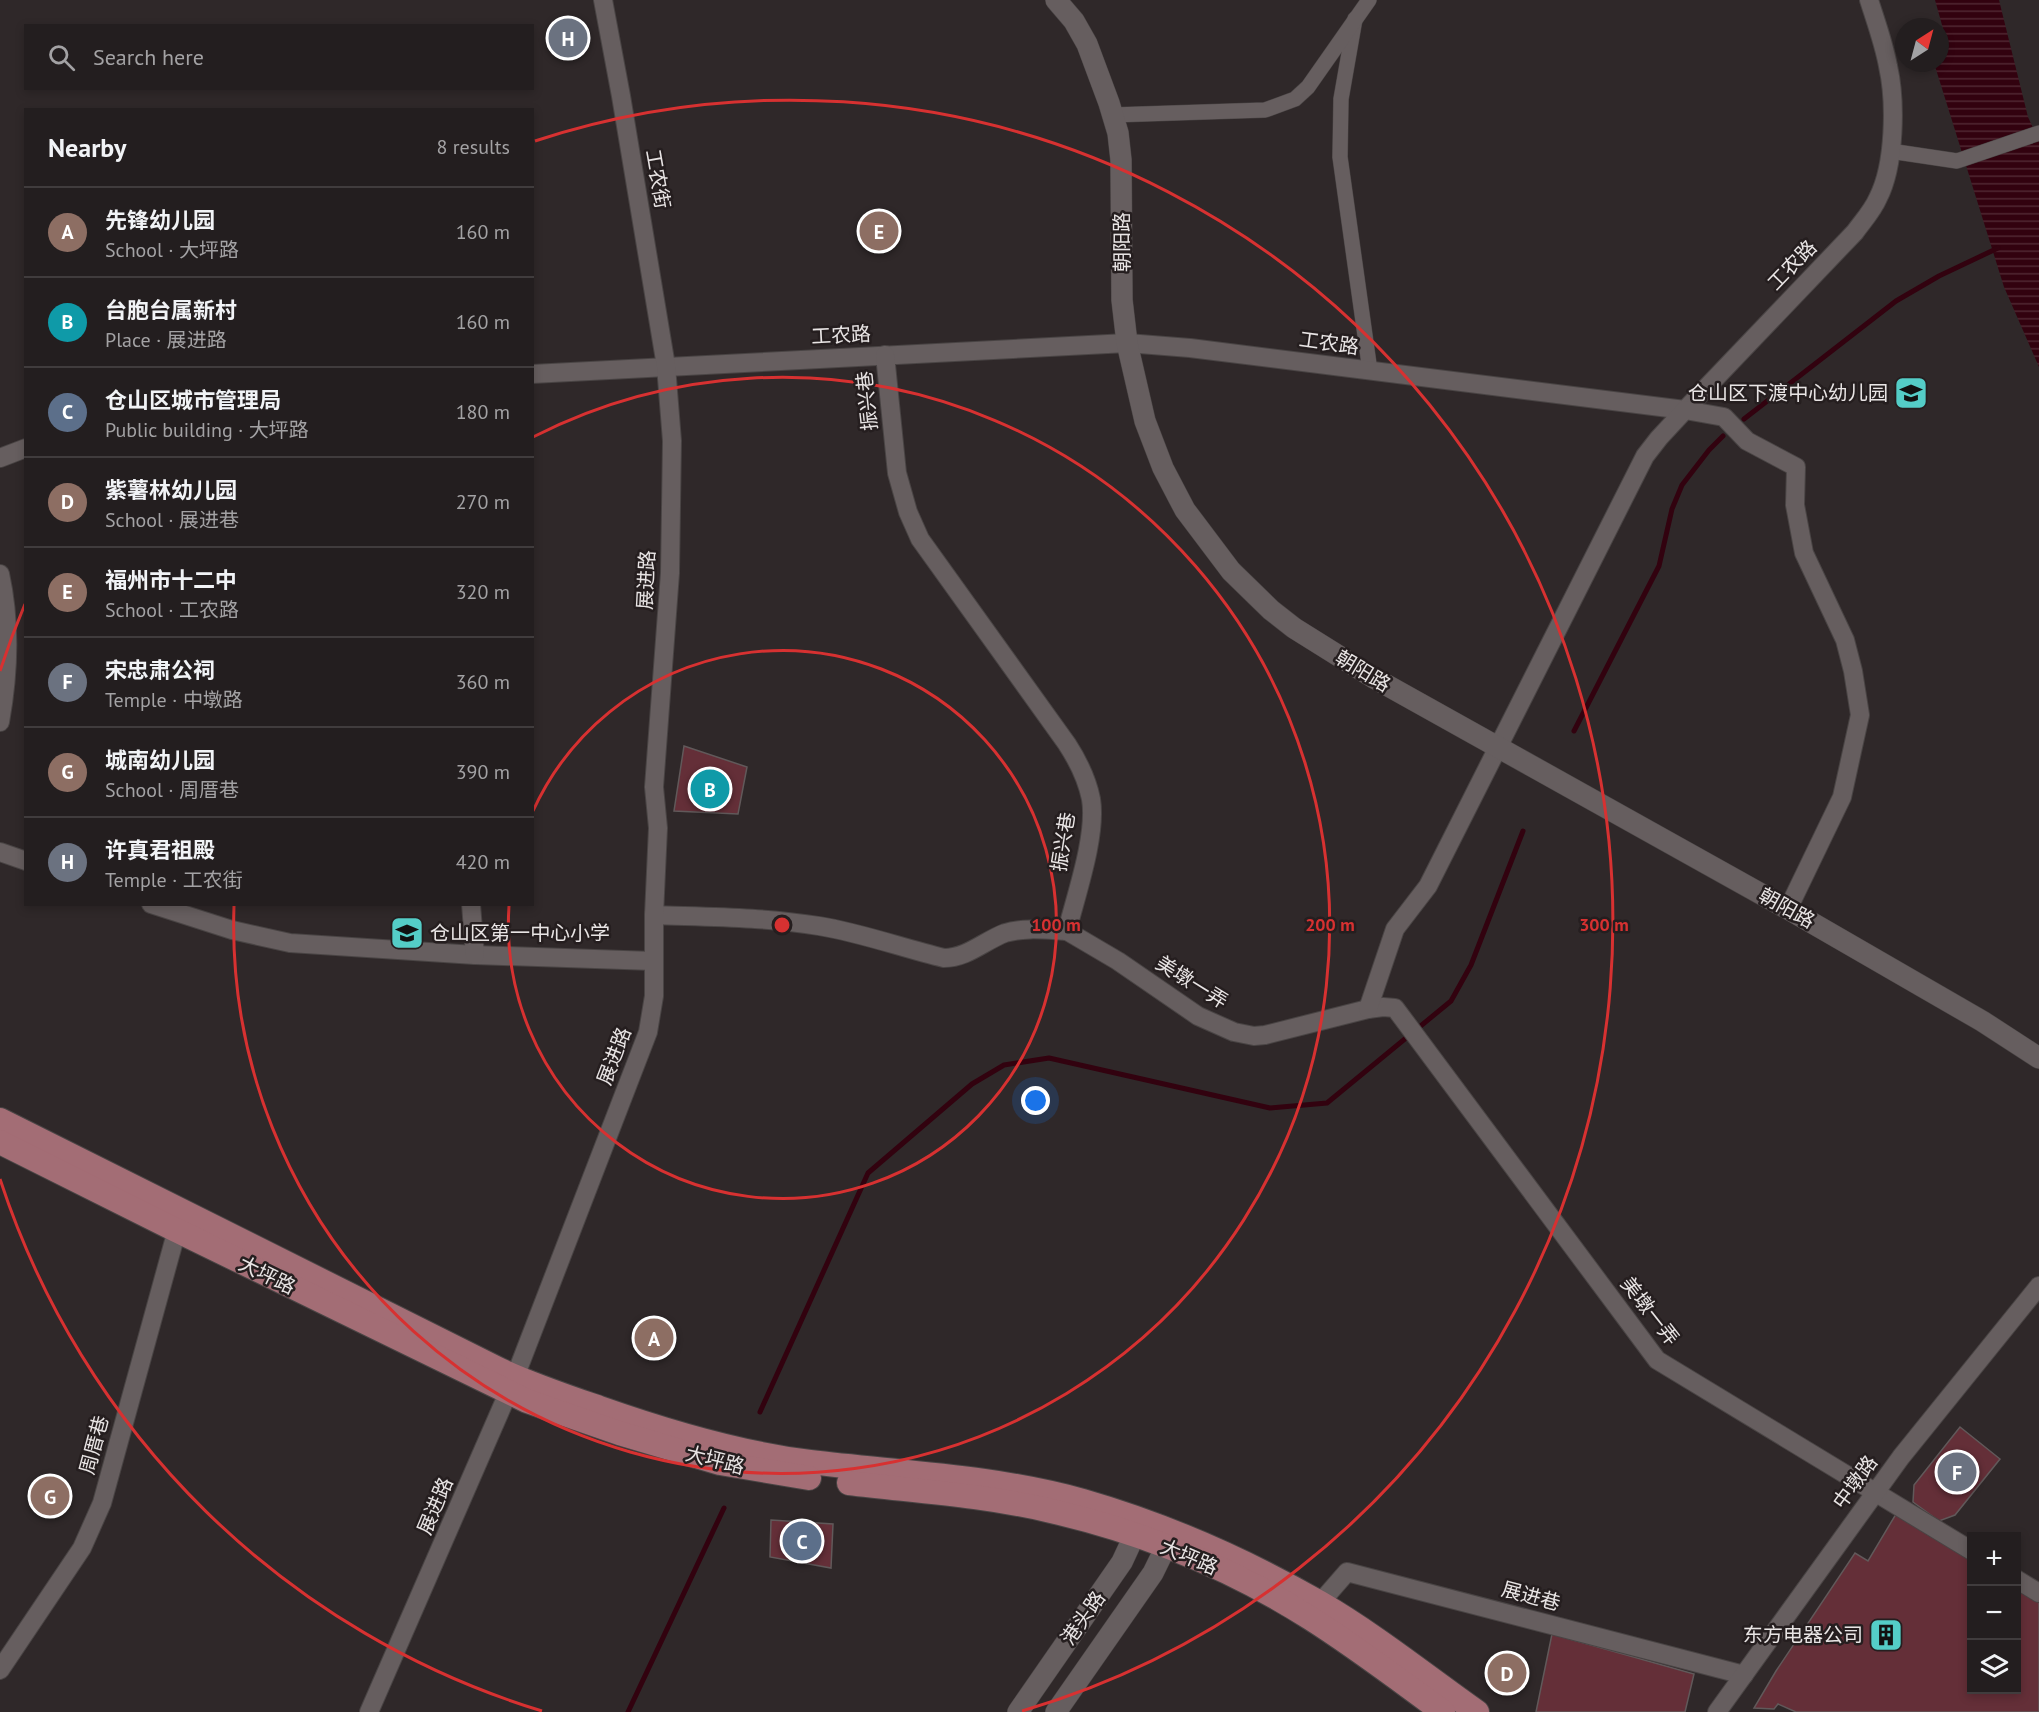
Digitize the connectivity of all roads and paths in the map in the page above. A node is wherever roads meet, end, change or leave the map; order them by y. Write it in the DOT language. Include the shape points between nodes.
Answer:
graph roads {
  1 [pos="603,0"];
  2 [pos="1056,0"];
  3 [pos="1370,0"];
  4 [pos="1869,0"];
  5 [pos="1355,19"];
  6 [pos="1112,116"];
  7 [pos="2039,134"];
  8 [pos="1890,151"];
  9 [pos="1126,343"];
  10 [pos="885,355"];
  11 [pos="666,366"];
  12 [pos="1370,371"];
  13 [pos="534,374"];
  14 [pos="1685,410"];
  15 [pos="24,448"];
  16 [pos="0,458"];
  17 [pos="0,574"];
  18 [pos="1,712"];
  19 [pos="1498,749"];
  20 [pos="0,852"];
  21 [pos="24,860"];
  22 [pos="157,906"];
  23 [pos="471,906"];
  24 [pos="1788,909"];
  25 [pos="654,915"];
  26 [pos="1067,931"];
  27 [pos="475,955"];
  28 [pos="653,961"];
  29 [pos="1368,1009"];
  30 [pos="2039,1058"];
  31 [pos="0,1120"];
  32 [pos="0,1142"];
  33 [pos="179,1221"];
  34 [pos="2039,1286"];
  35 [pos="511,1385"];
  36 [pos="1875,1492"];
  37 [pos="1139,1528"];
  38 [pos="1170,1539"];
  39 [pos="1967,1549"];
  40 [pos="2021,1582"];
  41 [pos="2039,1593"];
  42 [pos="1320,1603"];
  43 [pos="7,1644"];
  44 [pos="0,1670"];
  45 [pos="1744,1675"];
  46 [pos="369,1712"];
  47 [pos="1018,1712"];
  48 [pos="1056,1712"];
  49 [pos="1443,1712"];
  50 [pos="1477,1712"];
  51 [pos="1717,1712"];
  1 -- 11 [label="street, 工农街"];
  2 -- 6 [label="main road, 朝阳路" via="1081,32"];
  3 -- 5 [label="street"];
  4 -- 8 [label="street, 工农路" via="1892,93"];
  5 -- 6 [label="street" via="1308,87 1287,103 1253,111"];
  5 -- 12 [label="street" via="1341,99 1340,157"];
  6 -- 9 [label="main road, 朝阳路" via="1121,160"];
  7 -- 8 [label="street" via="1958,161"];
  8 -- 14 [label="street, 工农路" via="1878,200 1858,227"];
  9 -- 10 [label="street, 工农路"];
  9 -- 12 [label="street, 工农路"];
  9 -- 19 [label="main road, 朝阳路" via="1144,421 1163,468 1199,530 1231,571 1271,610 1319,644"];
  10 -- 11 [label="street, 工农路"];
  10 -- 26 [label="street, 振兴巷" via="897,473 920,539 1068,744 1086,782 1091,827"];
  11 -- 13 [label="street, 工农路"];
  11 -- 25 [label="street, 展进路" via="672,441 670,573 654,787 658,828"];
  12 -- 14 [label="street, 工农路"];
  14 -- 19 [label="street" via="1645,456"];
  14 -- 24 [label="street" via="1724,417 1747,441 1796,467 1795,505 1804,553 1851,660 1860,707 1845,790"];
  15 -- 16 [label="street"];
  17 -- 18 [label="street" via="9,649"];
  19 -- 24 [label="main road, 朝阳路"];
  19 -- 29 [label="street" via="1428,886 1395,929"];
  20 -- 21 [label="street"];
  22 -- 27 [label="street" via="232,930 290,943"];
  23 -- 27 [label="street"];
  24 -- 30 [label="main road, 朝阳路"];
  25 -- 26 [label="street" via="819,926 944,958 964,955 1008,932"];
  25 -- 28 [label="street, 展进路"];
  26 -- 29 [label="street, 美墩一弄" via="1198,1016 1244,1034 1266,1035"];
  27 -- 28 [label="street"];
  28 -- 35 [label="street, 展进路" via="654,996 648,1032"];
  29 -- 36 [label="street, 美墩一弄" via="1389,1006 1404,1018 1657,1360"];
  31 -- 33 [label="main road"];
  32 -- 33 [label="main road"];
  33 -- 35 [label="main road, 大坪路"];
  33 -- 43 [label="street, 周厝巷" via="102,1503 72,1563"];
  34 -- 36 [label="street, 中墩路"];
  35 -- 37 [label="main road, 大坪路" via="663,1429 723,1455"];
  35 -- 46 [label="street, 展进路"];
  36 -- 39 [label="street, 美墩一弄"];
  36 -- 45 [label="street, 中墩路"];
  37 -- 38 [label="main road, 大坪路"];
  37 -- 47 [label="main road, 港头路" via="1122,1562"];
  38 -- 42 [label="main road" via="1226,1552"];
  38 -- 48 [label="main road, 港头路" via="1153,1573"];
  38 -- 49 [label="main road, 大坪路" via="1294,1608"];
  40 -- 41 [label="street"];
  42 -- 45 [label="street, 展进巷" via="1347,1572"];
  42 -- 50 [label="main road"];
  43 -- 44 [label="street, 周厝巷"];
  45 -- 51 [label="street, 中墩路"];
}
